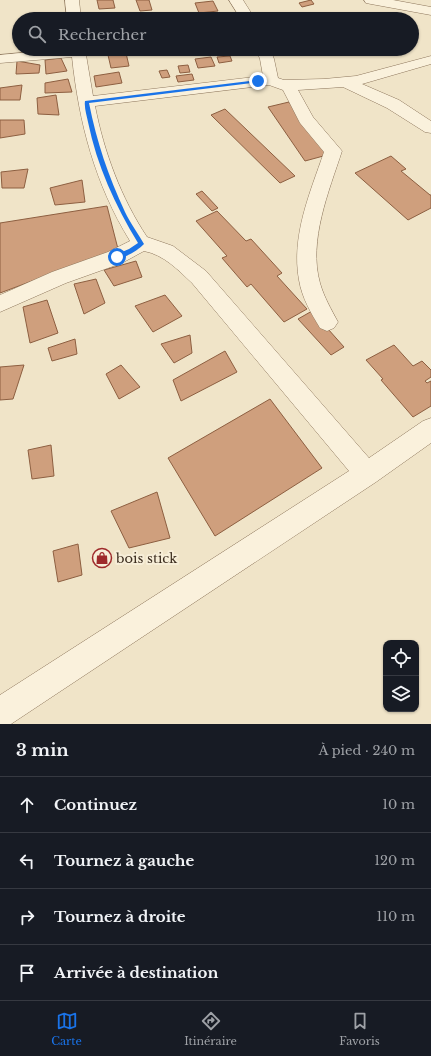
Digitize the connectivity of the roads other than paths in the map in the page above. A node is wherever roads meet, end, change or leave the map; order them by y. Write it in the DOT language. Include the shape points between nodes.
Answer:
graph roads {
  1 [pos="72,0"];
  2 [pos="236,0"];
  3 [pos="371,0"];
  4 [pos="431,11"];
  5 [pos="73,12"];
  6 [pos="244,12"];
  7 [pos="29,56"];
  8 [pos="79,56"];
  9 [pos="266,56"];
  10 [pos="0,59"];
  11 [pos="431,60"];
  12 [pos="345,82"];
  13 [pos="280,83"];
  14 [pos="87,102"];
  15 [pos="431,128"];
  16 [pos="141,244"];
  17 [pos="0,304"];
  18 [pos="327,322"];
  19 [pos="431,429"];
  20 [pos="368,474"];
  21 [pos="0,713"];
  1 -- 5 [label="street"];
  2 -- 6 [label="street"];
  3 -- 4 [label="street"];
  7 -- 10 [label="street"];
  8 -- 14 [label="street"];
  9 -- 13 [label="street"];
  11 -- 12 [label="street" via="366,79"];
  12 -- 13 [label="street"];
  12 -- 15 [label="street" via="393,104"];
  13 -- 14 [label="street" via="233,84"];
  13 -- 18 [label="street" via="333,151 313,210 306,255 309,281 315,300"];
  14 -- 16 [label="street" via="94,140 107,177 123,214"];
  16 -- 17 [label="street" via="117,257 66,275"];
  16 -- 20 [label="street" via="157,246 172,253 199,277"];
  19 -- 20 [label="street"];
  20 -- 21 [label="street"];
}
